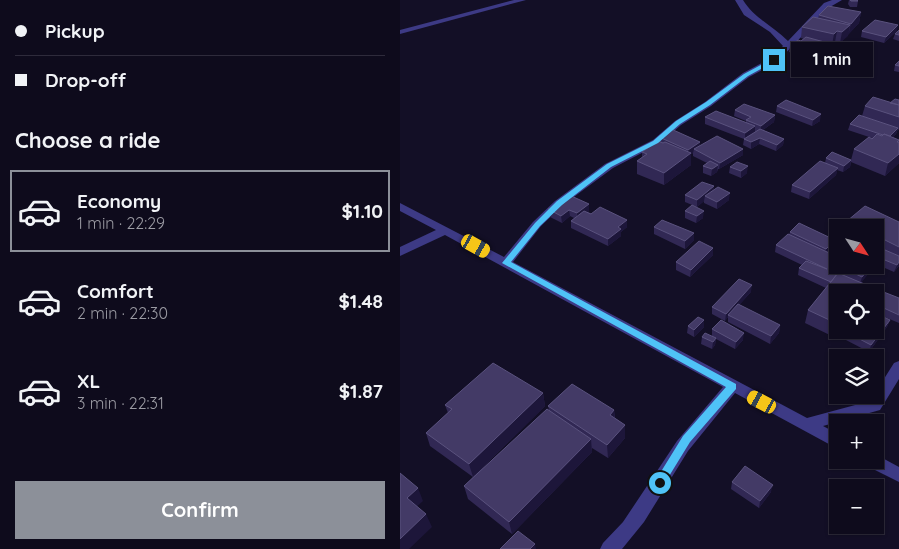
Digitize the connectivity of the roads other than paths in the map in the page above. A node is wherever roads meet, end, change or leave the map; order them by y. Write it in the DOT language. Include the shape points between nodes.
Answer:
graph roads {
  1 [pos="522,0"];
  2 [pos="739,0"];
  3 [pos="838,0"];
  4 [pos="400,32"];
  5 [pos="788,46"];
  6 [pos="400,206"];
  7 [pos="445,230"];
  8 [pos="400,252"];
  9 [pos="506,263"];
  10 [pos="899,367"];
  11 [pos="732,386"];
  12 [pos="805,425"];
  13 [pos="829,437"];
  14 [pos="884,467"];
  15 [pos="899,475"];
  16 [pos="609,549"];
  1 -- 4 [label="street"];
  2 -- 5 [label="street" via="747,13 773,30"];
  3 -- 5 [label="street" via="827,5"];
  5 -- 9 [label="street" via="774,60 746,75 678,122 656,142 609,166 559,203 537,224"];
  6 -- 7 [label="street"];
  7 -- 8 [label="street"];
  7 -- 9 [label="street"];
  9 -- 11 [label="street"];
  10 -- 12 [label="street" via="876,406"];
  11 -- 12 [label="street"];
  11 -- 16 [label="street" via="687,439 638,518"];
  12 -- 13 [label="street"];
  14 -- 15 [label="street"];
}
